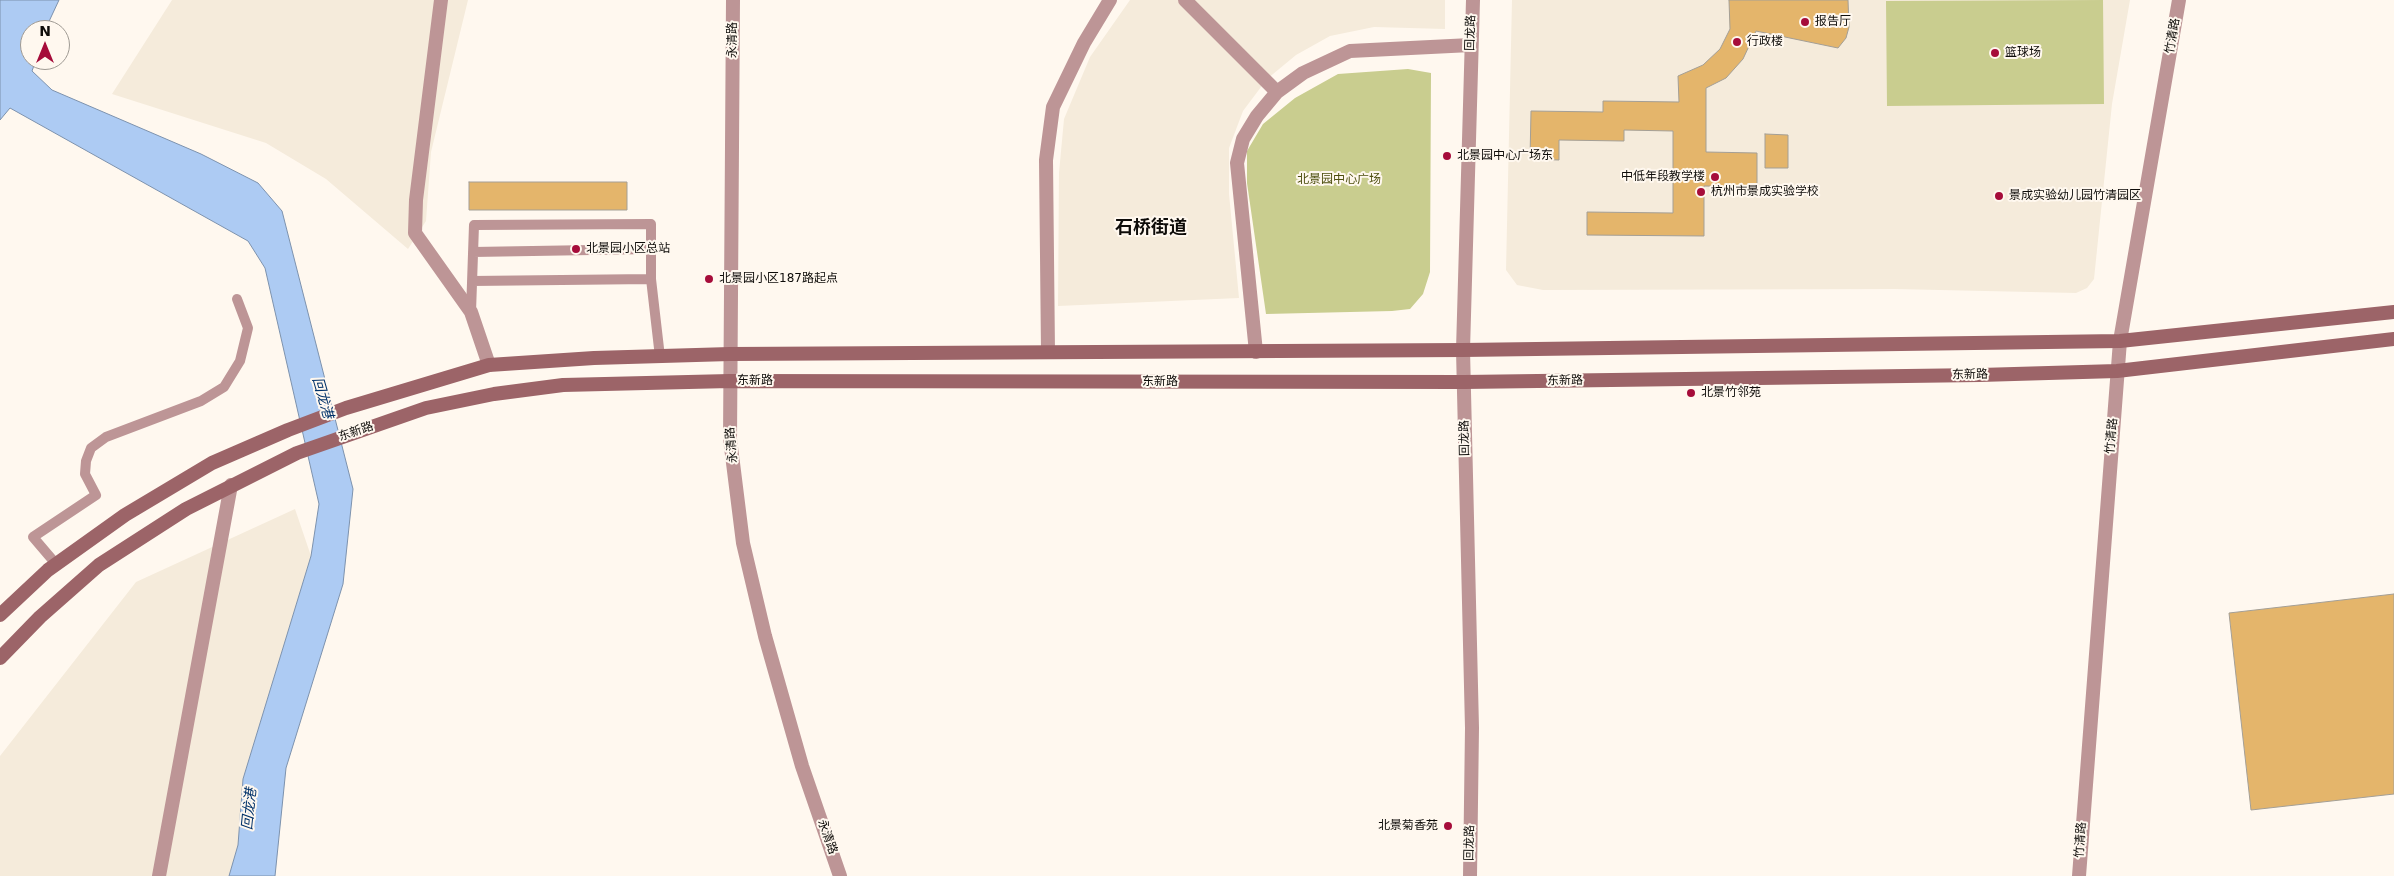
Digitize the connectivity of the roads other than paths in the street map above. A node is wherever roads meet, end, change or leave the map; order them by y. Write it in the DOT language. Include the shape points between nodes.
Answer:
graph roads {
  1 [pos="441,0"];
  2 [pos="733,0"];
  3 [pos="1110,0"];
  4 [pos="1185,0"];
  5 [pos="1473,0"];
  6 [pos="2179,0"];
  7 [pos="1471,46"];
  8 [pos="1276,92"];
  9 [pos="651,249"];
  10 [pos="473,252"];
  11 [pos="651,279"];
  12 [pos="472,281"];
  13 [pos="237,299"];
  14 [pos="471,312"];
  15 [pos="2394,312"];
  16 [pos="2394,339"];
  17 [pos="2120,341"];
  18 [pos="1463,350"];
  19 [pos="1048,352"];
  20 [pos="1256,352"];
  21 [pos="730,354"];
  22 [pos="660,357"];
  23 [pos="489,366"];
  24 [pos="2117,371"];
  25 [pos="730,381"];
  26 [pos="1464,382"];
  27 [pos="231,485"];
  28 [pos="56,564"];
  29 [pos="0,615"];
  30 [pos="0,658"];
  31 [pos="158,876"];
  32 [pos="840,876"];
  33 [pos="1470,876"];
  34 [pos="2079,876"];
  1 -- 14 [label="street" via="416,200 415,233"];
  2 -- 21 [label="street, 永清路"];
  3 -- 19 [label="street" via="1084,42 1053,107 1046,160"];
  4 -- 8 [label="street"];
  5 -- 7 [label="street, 回龙路"];
  6 -- 17 [label="street, 竹清路"];
  7 -- 8 [label="street" via="1350,51 1303,73"];
  7 -- 18 [label="street, 回龙路"];
  8 -- 20 [label="street" via="1243,139 1237,163"];
  9 -- 10 [label="lane"];
  9 -- 10 [label="lane" via="651,224 474,225"];
  9 -- 11 [label="lane"];
  10 -- 12 [label="lane"];
  11 -- 12 [label="lane"];
  11 -- 22 [label="lane"];
  12 -- 14 [label="lane"];
  13 -- 28 [label="lane" via="248,328 240,360 224,387 201,401 106,437 91,448 85,474 96,495 33,537"];
  14 -- 23 [label="street"];
  15 -- 17 [label="main road, 东新路"];
  16 -- 24 [label="main road, 东新路"];
  17 -- 18 [label="main road, 东新路"];
  17 -- 24 [label="street, 竹清路"];
  18 -- 20 [label="main road, 东新路"];
  18 -- 26 [label="street, 回龙路"];
  19 -- 20 [label="main road, 东新路"];
  19 -- 21 [label="main road, 东新路"];
  21 -- 22 [label="main road, 东新路"];
  21 -- 25 [label="street, 永清路"];
  22 -- 23 [label="main road, 东新路"];
  23 -- 28 [label="main road, 东新路" via="346,408 212,463 126,515"];
  24 -- 26 [label="main road, 东新路"];
  24 -- 34 [label="street, 竹清路"];
  25 -- 26 [label="main road, 东新路"];
  25 -- 27 [label="main road, 东新路" via="563,385 494,394 426,408 297,453"];
  25 -- 32 [label="street, 永清路" via="730,439 743,543 765,636 802,766"];
  26 -- 33 [label="street, 回龙路" via="1472,728"];
  27 -- 30 [label="main road, 东新路" via="186,509 99,565"];
  27 -- 31 [label="street"];
  28 -- 29 [label="main road, 东新路"];
}
